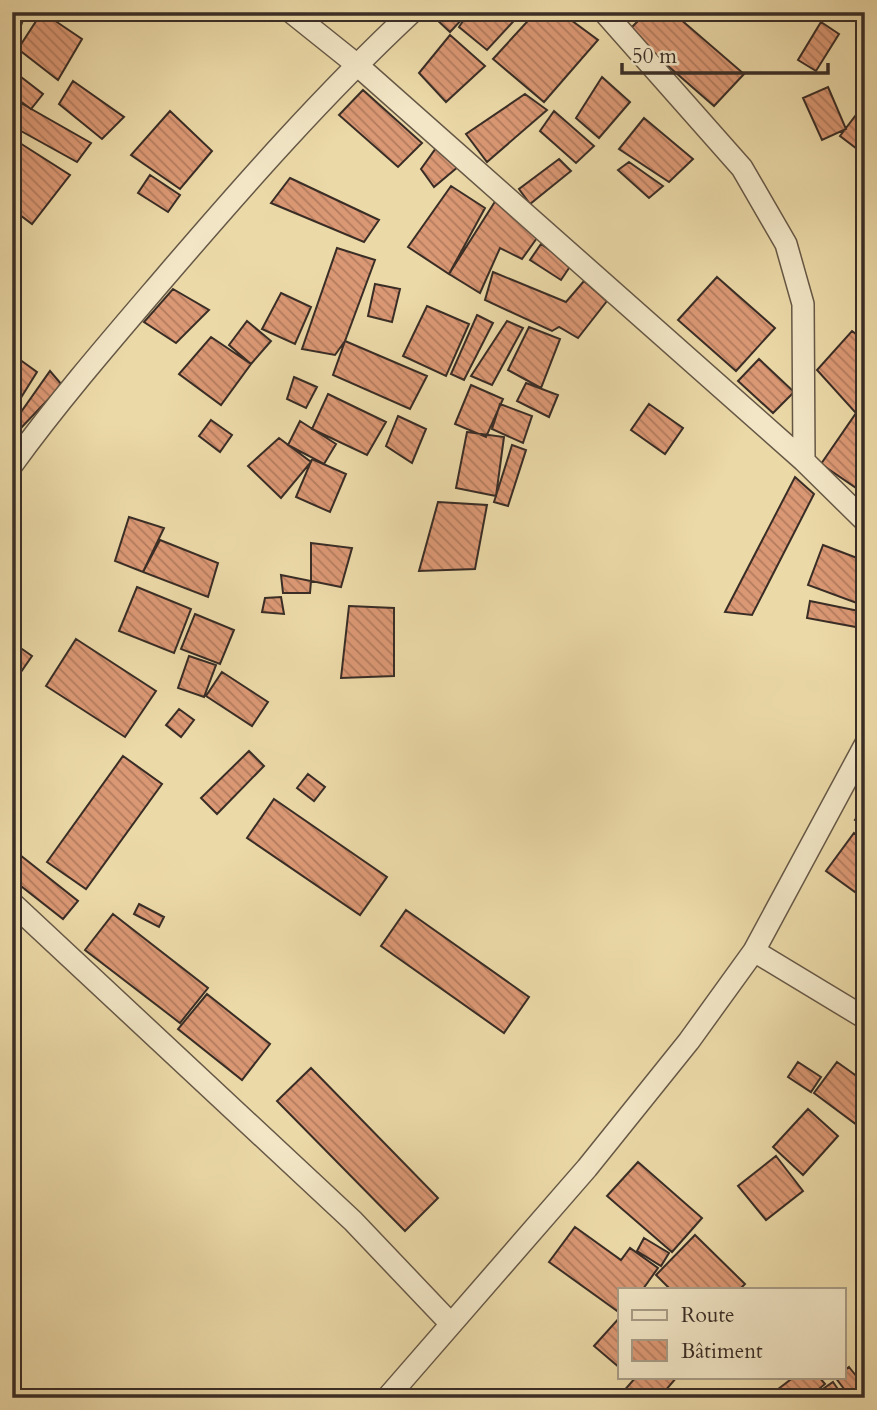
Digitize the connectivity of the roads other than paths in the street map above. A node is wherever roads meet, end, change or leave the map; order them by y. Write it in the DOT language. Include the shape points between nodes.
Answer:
graph roads {
  1 [pos="292,12"];
  2 [pos="412,12"];
  3 [pos="604,12"];
  4 [pos="356,64"];
  5 [pos="16,453"];
  6 [pos="804,461"];
  7 [pos="865,521"];
  8 [pos="865,745"];
  9 [pos="12,903"];
  10 [pos="754,951"];
  11 [pos="865,1018"];
  12 [pos="451,1324"];
  13 [pos="387,1398"];
  1 -- 4 [label="street"];
  2 -- 4 [label="street"];
  3 -- 6 [label="street" via="742,168 786,244 803,304"];
  4 -- 5 [label="street" via="229,203"];
  4 -- 6 [label="street"];
  6 -- 7 [label="street"];
  8 -- 10 [label="street"];
  9 -- 12 [label="street" via="353,1221"];
  10 -- 11 [label="street"];
  10 -- 12 [label="street" via="604,1147"];
  12 -- 13 [label="street"];
}
